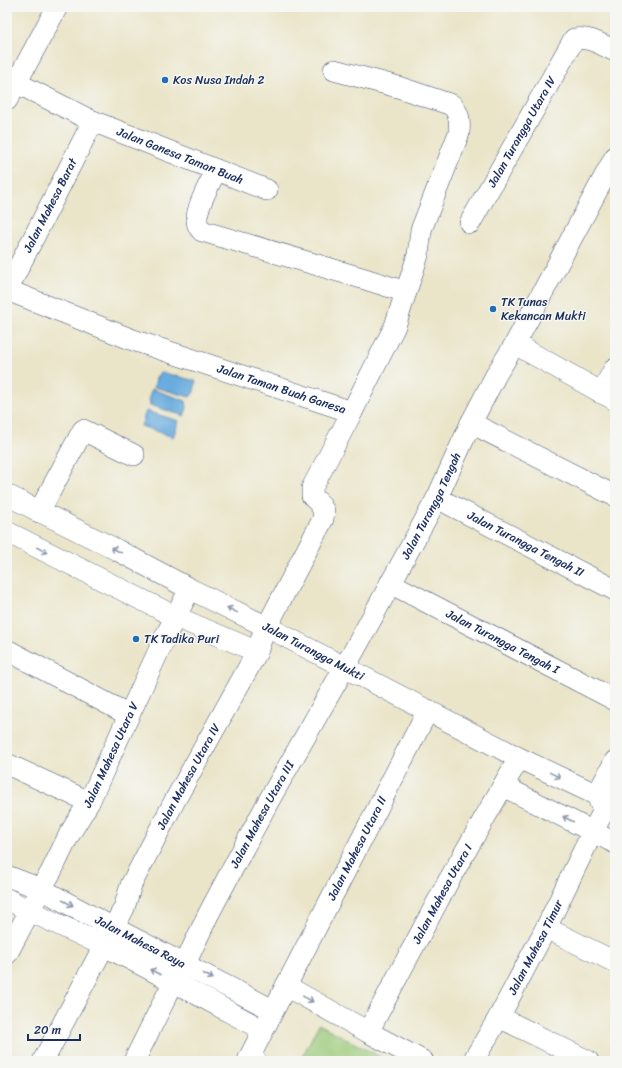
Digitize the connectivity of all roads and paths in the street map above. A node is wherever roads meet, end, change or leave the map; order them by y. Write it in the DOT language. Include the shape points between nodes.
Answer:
graph roads {
  1 [pos="57,7"];
  2 [pos="615,51"];
  3 [pos="334,70"];
  4 [pos="10,87"];
  5 [pos="93,121"];
  6 [pos="615,156"];
  7 [pos="216,170"];
  8 [pos="267,190"];
  9 [pos="470,223"];
  10 [pos="7,290"];
  11 [pos="406,292"];
  12 [pos="515,344"];
  13 [pos="615,368"];
  14 [pos="608,397"];
  15 [pos="352,412"];
  16 [pos="471,423"];
  17 [pos="134,455"];
  18 [pos="7,495"];
  19 [pos="615,496"];
  20 [pos="437,498"];
  21 [pos="39,512"];
  22 [pos="7,532"];
  23 [pos="390,583"];
  24 [pos="190,589"];
  25 [pos="615,590"];
  26 [pos="176,617"];
  27 [pos="267,626"];
  28 [pos="7,650"];
  29 [pos="256,652"];
  30 [pos="344,667"];
  31 [pos="615,700"];
  32 [pos="428,710"];
  33 [pos="129,715"];
  34 [pos="520,758"];
  35 [pos="615,761"];
  36 [pos="7,764"];
  37 [pos="503,786"];
  38 [pos="608,801"];
  39 [pos="89,802"];
  40 [pos="592,831"];
  41 [pos="615,843"];
  42 [pos="7,876"];
  43 [pos="41,889"];
  44 [pos="7,899"];
  45 [pos="30,912"];
  46 [pos="113,927"];
  47 [pos="546,928"];
  48 [pos="105,946"];
  49 [pos="7,954"];
  50 [pos="615,962"];
  51 [pos="185,964"];
  52 [pos="174,982"];
  53 [pos="286,986"];
  54 [pos="273,1010"];
  55 [pos="499,1016"];
  56 [pos="263,1030"];
  57 [pos="368,1032"];
  58 [pos="251,1060"];
  59 [pos="44,1061"];
  60 [pos="134,1061"];
  61 [pos="423,1061"];
  62 [pos="473,1061"];
  63 [pos="588,1061"];
  1 -- 4 [label="street"];
  2 -- 9 [label="street, Jalan Turangga Utara IV" via="584,38 574,39"];
  3 -- 11 [label="street, Jalan Taman Buah Ganesa" via="452,105 457,112 460,133 421,230 418,255"];
  4 -- 5 [label="street, Jalan Ganesa Taman Buah"];
  5 -- 7 [label="street, Jalan Ganesa Taman Buah"];
  5 -- 10 [label="street, Jalan Mahesa Barat"];
  6 -- 12 [label="street, Jalan Turangga Tengah"];
  7 -- 8 [label="street, Jalan Ganesa Taman Buah"];
  7 -- 11 [label="street" via="198,210 198,227 202,231"];
  10 -- 15 [label="street, Jalan Taman Buah Ganesa" via="133,340"];
  11 -- 15 [label="street, Jalan Taman Buah Ganesa" via="395,326"];
  12 -- 14 [label="street"];
  12 -- 16 [label="street, Jalan Turangga Tengah"];
  13 -- 14 [label="street"];
  15 -- 27 [label="street, Jalan Mahesa Utara IV" via="312,488 312,496 324,511 323,519"];
  16 -- 19 [label="street"];
  16 -- 20 [label="street, Jalan Turangga Tengah"];
  17 -- 21 [label="street" via="82,430"];
  18 -- 21 [label="street, Jalan Turangga Mukti"];
  20 -- 23 [label="street, Jalan Turangga Tengah"];
  20 -- 25 [label="street, Jalan Turangga Tengah II"];
  24 -- 21 [label="street, Jalan Turangga Mukti, one-way"];
  22 -- 26 [label="street, one-way"];
  23 -- 30 [label="street, Jalan Turangga Tengah"];
  23 -- 31 [label="street, Jalan Turangga Tengah I"];
  24 -- 26 [label="street, Jalan Mahesa Utara V"];
  27 -- 24 [label="street, Jalan Turangga Mukti, one-way"];
  26 -- 29 [label="street"];
  26 -- 33 [label="street, Jalan Mahesa Utara V"];
  27 -- 29 [label="street, Jalan Mahesa Utara IV"];
  27 -- 30 [label="street, Jalan Turangga Mukti"];
  28 -- 33 [label="street"];
  29 -- 46 [label="street, Jalan Mahesa Utara IV" via="166,816"];
  30 -- 32 [label="street, Jalan Turangga Mukti"];
  30 -- 51 [label="street, Jalan Mahesa Utara III" via="268,802"];
  32 -- 34 [label="street, Jalan Turangga Mukti"];
  32 -- 53 [label="street, Jalan Mahesa Utara II"];
  33 -- 39 [label="street, Jalan Mahesa Utara V"];
  34 -- 37 [label="street, Jalan Mahesa Utara I"];
  34 -- 38 [label="street, Jalan Turangga Mukti, one-way"];
  35 -- 38 [label="street, Jalan Mahesa Timur"];
  36 -- 39 [label="street"];
  40 -- 37 [label="street, one-way"];
  37 -- 57 [label="street, Jalan Mahesa Utara I" via="449,880"];
  38 -- 40 [label="street, Jalan Mahesa Timur"];
  39 -- 43 [label="street, Jalan Mahesa Utara V"];
  40 -- 41 [label="street"];
  40 -- 47 [label="street, Jalan Mahesa Timur"];
  42 -- 43 [label="street, Jalan Mahesa Raya"];
  43 -- 45 [label="street, Jalan Mahesa Utara V"];
  43 -- 46 [label="street, Jalan Mahesa Raya, one-way"];
  44 -- 45 [label="street, Jalan Mahesa Raya"];
  45 -- 48 [label="street, Jalan Mahesa Raya"];
  45 -- 49 [label="street, Jalan Mahesa Utara V"];
  46 -- 48 [label="street, Jalan Mahesa Utara IV"];
  46 -- 51 [label="street, Jalan Mahesa Raya"];
  47 -- 50 [label="street"];
  47 -- 55 [label="street, Jalan Mahesa Timur"];
  52 -- 48 [label="street, Jalan Mahesa Raya, one-way"];
  48 -- 59 [label="street, Jalan Mahesa Utara IV"];
  51 -- 52 [label="street, Jalan Mahesa Utara III"];
  51 -- 54 [label="street, Jalan Mahesa Raya, one-way"];
  52 -- 56 [label="street, Jalan Mahesa Raya"];
  52 -- 60 [label="street, Jalan Mahesa Utara III"];
  53 -- 54 [label="street"];
  53 -- 57 [label="street, one-way"];
  54 -- 56 [label="street"];
  55 -- 62 [label="street, Jalan Mahesa Timur"];
  55 -- 63 [label="street"];
  56 -- 58 [label="street"];
  57 -- 61 [label="street"];
}
